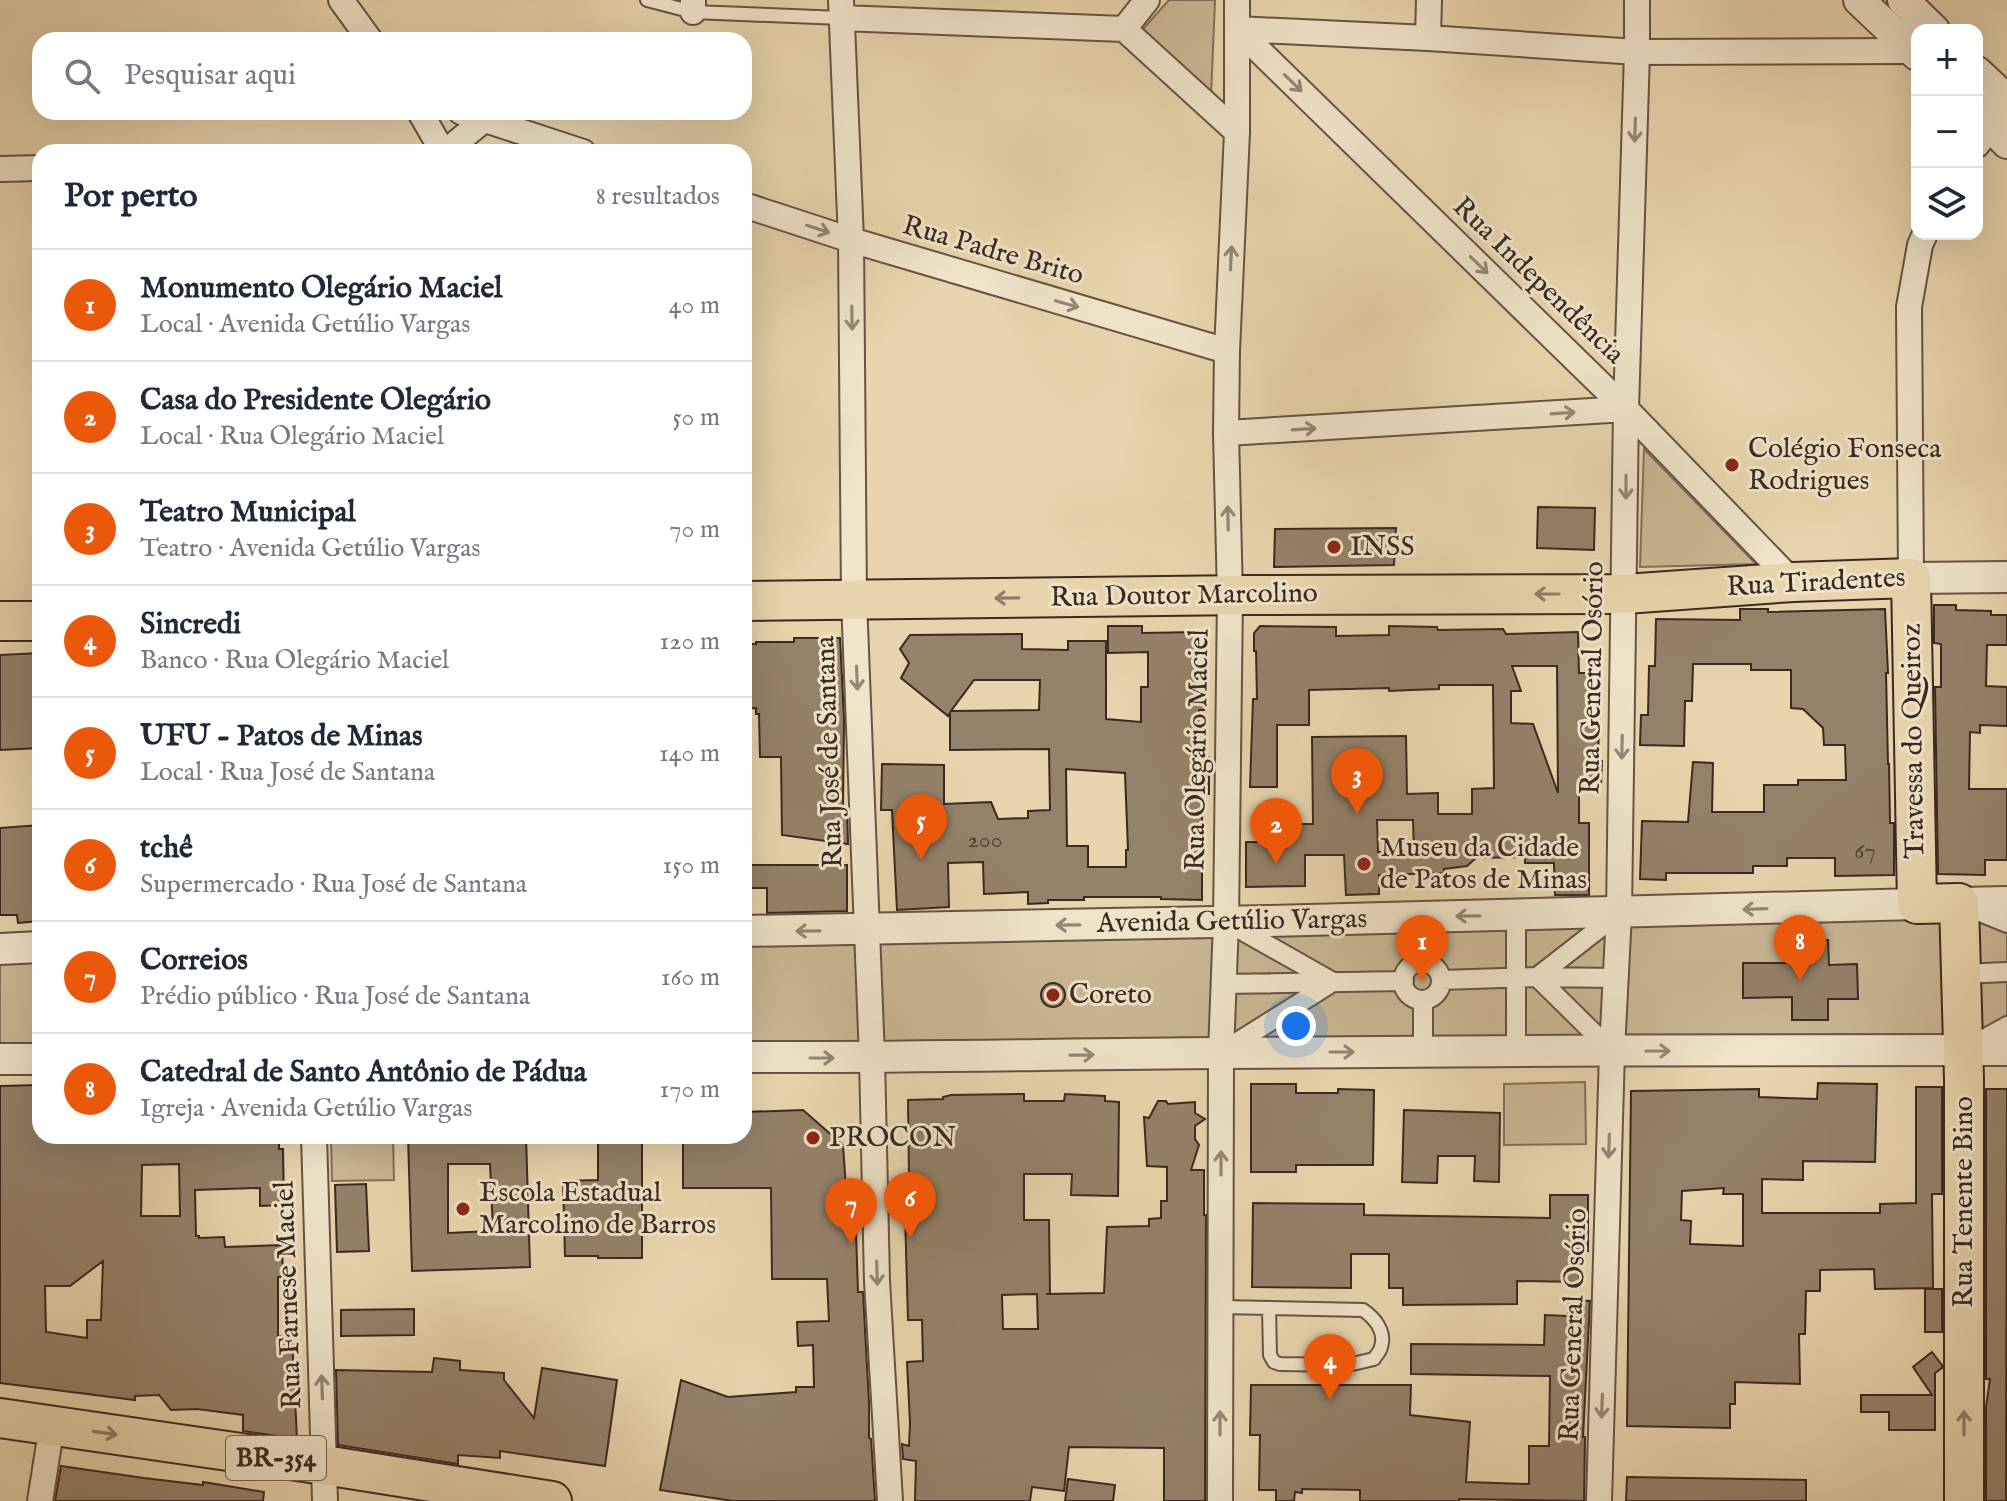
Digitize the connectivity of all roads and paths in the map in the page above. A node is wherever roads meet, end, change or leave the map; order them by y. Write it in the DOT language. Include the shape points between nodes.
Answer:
graph roads {
  1 [pos="341,0"];
  2 [pos="647,0"];
  3 [pos="1147,0"];
  4 [pos="1237,0"];
  5 [pos="1429,0"];
  6 [pos="1637,0"];
  7 [pos="1859,0"];
  8 [pos="1903,0"];
  9 [pos="693,6"];
  10 [pos="841,9"];
  11 [pos="1913,24"];
  12 [pos="1124,29"];
  13 [pos="1237,29"];
  14 [pos="364,32"];
  15 [pos="1428,38"];
  16 [pos="1911,38"];
  17 [pos="1911,45"];
  18 [pos="1637,52"];
  19 [pos="1983,90"];
  20 [pos="425,120"];
  21 [pos="471,120"];
  22 [pos="485,120"];
  23 [pos="1994,122"];
  24 [pos="1237,132"];
  25 [pos="438,144"];
  26 [pos="456,144"];
  27 [pos="559,144"];
  28 [pos="32,168"];
  29 [pos="0,169"];
  30 [pos="752,208"];
  31 [pos="851,240"];
  32 [pos="1922,240"];
  33 [pos="1227,351"];
  34 [pos="1626,409"];
  35 [pos="1226,433"];
  36 [pos="2007,577"];
  37 [pos="1911,578"];
  38 [pos="1793,582"];
  39 [pos="1625,594"];
  40 [pos="1230,596"];
  41 [pos="854,600"];
  42 [pos="752,601"];
  43 [pos="0,621"];
  44 [pos="32,621"];
  45 [pos="2007,902"];
  46 [pos="1959,903"];
  47 [pos="1917,904"];
  48 [pos="1619,913"];
  49 [pos="1516,915"];
  50 [pos="1421,917"];
  51 [pos="1226,922"];
  52 [pos="2007,923"];
  53 [pos="867,930"];
  54 [pos="752,931"];
  55 [pos="32,947"];
  56 [pos="0,949"];
  57 [pos="1422,963"];
  58 [pos="2007,972"];
  59 [pos="1962,974"];
  60 [pos="1537,977"];
  61 [pos="1516,978"];
  62 [pos="1616,978"];
  63 [pos="1441,980"];
  64 [pos="1404,981"];
  65 [pos="1333,982"];
  66 [pos="1223,984"];
  67 [pos="1423,1000"];
  68 [pos="2007,1026"];
  69 [pos="1964,1050"];
  70 [pos="2007,1050"];
  71 [pos="1423,1051"];
  72 [pos="1516,1051"];
  73 [pos="1612,1051"];
  74 [pos="1221,1053"];
  75 [pos="752,1057"];
  76 [pos="872,1058"];
  77 [pos="0,1059"];
  78 [pos="32,1059"];
  79 [pos="314,1144"];
  80 [pos="1220,1307"];
  81 [pos="1269,1308"];
  82 [pos="0,1418"];
  83 [pos="52,1425"];
  84 [pos="325,1483"];
  85 [pos="40,1501"];
  86 [pos="552,1501"];
  87 [pos="890,1501"];
  88 [pos="1220,1501"];
  89 [pos="1599,1501"];
  90 [pos="1964,1501"];
  1 -- 14 [label="street"];
  2 -- 9 [label="lane"];
  3 -- 12 [label="street"];
  4 -- 13 [label="street, Rua Olegário Maciel"];
  5 -- 15 [label="street"];
  6 -- 18 [label="street, Rua General Osório"];
  7 -- 16 [label="street"];
  8 -- 11 [label="street"];
  9 -- 10 [label="lane"];
  10 -- 12 [label="street"];
  10 -- 31 [label="street, Rua José de Santana"];
  12 -- 24 [label="street"];
  13 -- 15 [label="street"];
  13 -- 24 [label="street, Rua Olegário Maciel"];
  13 -- 34 [label="street, Rua Independência, one-way"];
  15 -- 18 [label="street"];
  17 -- 18 [label="street"];
  18 -- 34 [label="street, Rua General Osório, one-way"];
  19 -- 23 [label="street"];
  20 -- 25 [label="street"];
  21 -- 26 [label="street"];
  22 -- 27 [label="street"];
  33 -- 24 [label="street, Rua Olegário Maciel, one-way"];
  28 -- 29 [label="street"];
  30 -- 31 [label="street, Rua Padre Brito, one-way"];
  31 -- 33 [label="street, Rua Padre Brito, one-way"];
  31 -- 41 [label="street, Rua José de Santana, one-way"];
  32 -- 37 [label="street" via="1909,307"];
  33 -- 35 [label="street, Rua Olegário Maciel"];
  35 -- 34 [label="street, one-way"];
  34 -- 38 [label="street, Rua Independência"];
  34 -- 39 [label="street, Rua General Osório, one-way"];
  40 -- 35 [label="street, Rua Olegário Maciel, one-way"];
  36 -- 37 [label="street, Rua Tiradentes"];
  37 -- 38 [label="main road, Rua Tiradentes"];
  37 -- 47 [label="main road, Travessa do Queiroz"];
  38 -- 39 [label="main road, Rua Tiradentes"];
  39 -- 40 [label="main road, Rua Doutor Marcolino, one-way"];
  39 -- 48 [label="street, Rua General Osório, one-way"];
  40 -- 41 [label="main road, Rua Doutor Marcolino, one-way"];
  40 -- 51 [label="street, Rua Olegário Maciel"];
  41 -- 42 [label="main road, Rua Doutor Marcolino"];
  41 -- 53 [label="street, Rua José de Santana, one-way"];
  43 -- 44 [label="main road"];
  45 -- 46 [label="street, Avenida Getúlio Vargas"];
  46 -- 47 [label="main road, Avenida Getúlio Vargas"];
  46 -- 52 [label="street"];
  46 -- 59 [label="main road, Rua Tenente Bino"];
  47 -- 48 [label="street, Avenida Getúlio Vargas, one-way"];
  48 -- 49 [label="street, Avenida Getúlio Vargas"];
  48 -- 60 [label="street"];
  48 -- 62 [label="street, Rua General Osório"];
  49 -- 50 [label="street, Avenida Getúlio Vargas, one-way"];
  49 -- 61 [label="street"];
  50 -- 51 [label="street, Avenida Getúlio Vargas"];
  50 -- 57 [label="street"];
  51 -- 53 [label="street, Avenida Getúlio Vargas, one-way"];
  51 -- 65 [label="street"];
  51 -- 66 [label="street, Rua Olegário Maciel"];
  53 -- 54 [label="street, Avenida Getúlio Vargas, one-way"];
  53 -- 76 [label="street, Rua José de Santana"];
  55 -- 56 [label="street"];
  57 -- 63 [label="street" via="1431,964"];
  57 -- 64 [label="street" via="1408,969"];
  58 -- 59 [label="street"];
  59 -- 69 [label="main road, Rua Tenente Bino"];
  60 -- 61 [label="street"];
  60 -- 62 [label="street"];
  60 -- 73 [label="street"];
  61 -- 63 [label="street"];
  61 -- 72 [label="street"];
  62 -- 73 [label="street, Rua General Osório"];
  63 -- 67 [label="street" via="1434,996"];
  64 -- 65 [label="street"];
  64 -- 67 [label="street" via="1407,992"];
  65 -- 66 [label="street"];
  65 -- 74 [label="street"];
  66 -- 74 [label="street, Rua Olegário Maciel"];
  67 -- 71 [label="street"];
  68 -- 69 [label="street"];
  69 -- 70 [label="street"];
  73 -- 69 [label="street, one-way"];
  90 -- 69 [label="main road, Rua Tenente Bino, one-way"];
  71 -- 72 [label="street"];
  74 -- 71 [label="street, one-way"];
  72 -- 73 [label="street"];
  73 -- 89 [label="street, Rua General Osório, one-way"];
  76 -- 74 [label="street, one-way"];
  80 -- 74 [label="street, Rua Olegário Maciel, one-way"];
  75 -- 76 [label="street, one-way"];
  76 -- 87 [label="street, Rua José de Santana, one-way" via="877,1281"];
  77 -- 78 [label="street"];
  84 -- 79 [label="street, Rua Farnese Maciel, one-way"];
  80 -- 81 [label="lane"];
  88 -- 80 [label="street, Rua Olegário Maciel, one-way"];
  81 -- 81 [label="lane" via="1363,1310 1380,1328 1382,1346 1374,1359 1348,1365 1274,1362"];
  82 -- 83 [label="main road, BR-354"];
  83 -- 84 [label="main road, BR-354, one-way"];
  83 -- 85 [label="street"];
  84 -- 86 [label="main road, BR-354"];
}
